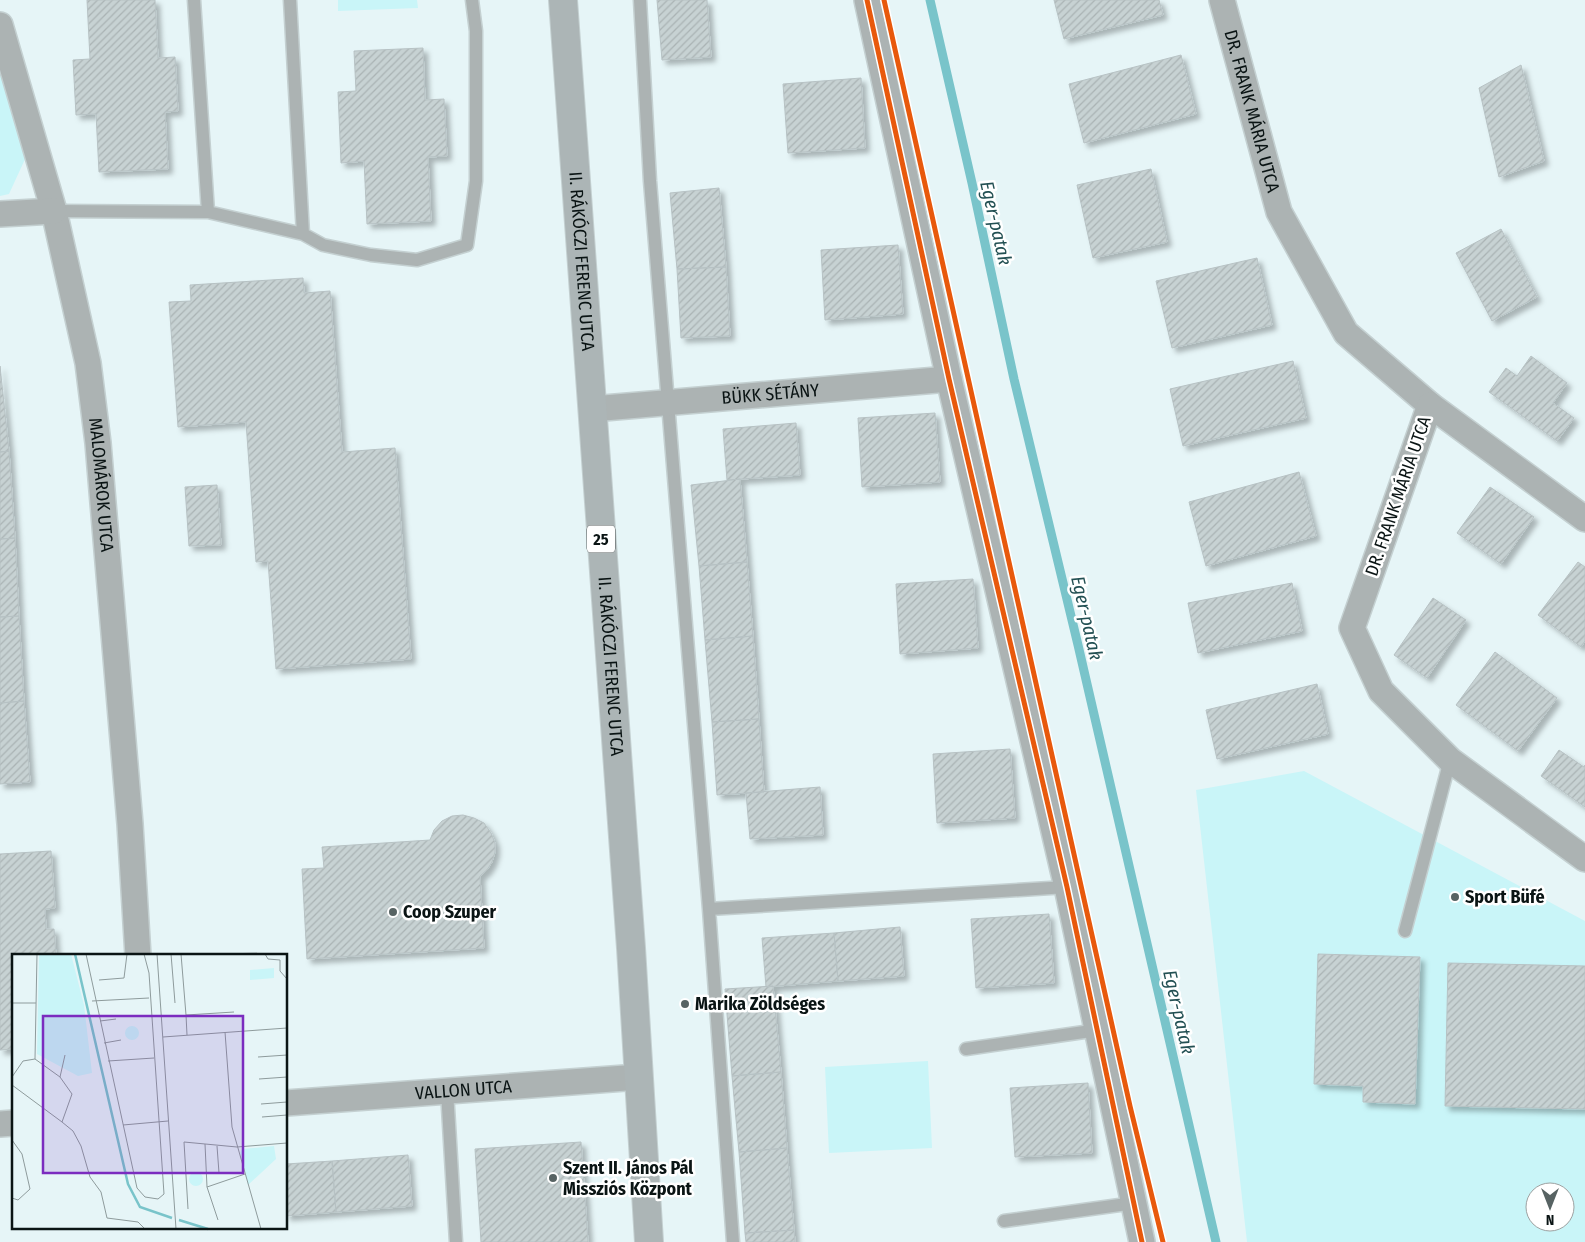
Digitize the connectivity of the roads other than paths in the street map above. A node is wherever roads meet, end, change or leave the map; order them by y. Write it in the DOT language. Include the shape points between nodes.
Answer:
graph roads {
  1 [pos="194,0"];
  2 [pos="290,0"];
  3 [pos="472,0"];
  4 [pos="563,0"];
  5 [pos="640,0"];
  6 [pos="867,0"];
  7 [pos="1222,0"];
  8 [pos="0,26"];
  9 [pos="54,211"];
  10 [pos="208,212"];
  11 [pos="0,214"];
  12 [pos="304,234"];
  13 [pos="949,380"];
  14 [pos="669,403"];
  15 [pos="1430,405"];
  16 [pos="592,409"];
  17 [pos="1585,519"];
  18 [pos="1450,760"];
  19 [pos="1585,860"];
  20 [pos="1068,887"];
  21 [pos="709,909"];
  22 [pos="1405,931"];
  23 [pos="138,954"];
  24 [pos="1098,1030"];
  25 [pos="966,1049"];
  26 [pos="639,1077"];
  27 [pos="447,1091"];
  28 [pos="288,1103"];
  29 [pos="1134,1203"];
  30 [pos="1004,1221"];
  31 [pos="456,1242"];
  32 [pos="649,1242"];
  33 [pos="733,1242"];
  34 [pos="1142,1242"];
  1 -- 10 [label="lane"];
  2 -- 12 [label="lane"];
  3 -- 12 [label="lane" via="476,30 476,181 467,245 417,260 371,256 323,245"];
  4 -- 16 [label="main road, II. RÁKÓCZI FERENC UTCA / 25"];
  5 -- 14 [label="lane" via="650,181"];
  6 -- 13 [label="street"];
  7 -- 15 [label="street, DR. FRANK MÁRIA UTCA" via="1279,212 1346,333"];
  8 -- 9 [label="street, MALOMÁROK UTCA"];
  9 -- 10 [label="lane"];
  9 -- 11 [label="street"];
  9 -- 23 [label="street, MALOMÁROK UTCA" via="88,363 98,443"];
  10 -- 12 [label="lane"];
  13 -- 14 [label="street, BÜKK SÉTÁNY"];
  13 -- 20 [label="street"];
  14 -- 16 [label="street, BÜKK SÉTÁNY"];
  14 -- 21 [label="lane"];
  15 -- 17 [label="street"];
  15 -- 18 [label="street, DR. FRANK MÁRIA UTCA" via="1352,628 1380,691"];
  16 -- 26 [label="main road, II. RÁKÓCZI FERENC UTCA / 25"];
  18 -- 19 [label="street, DR. FRANK MÁRIA UTCA"];
  18 -- 22 [label="lane"];
  20 -- 21 [label="lane"];
  20 -- 24 [label="street"];
  21 -- 33 [label="lane"];
  24 -- 25 [label="lane"];
  24 -- 29 [label="street"];
  26 -- 27 [label="street, VALLON UTCA"];
  26 -- 32 [label="main road, II. RÁKÓCZI FERENC UTCA / 25"];
  27 -- 28 [label="street, VALLON UTCA"];
  27 -- 31 [label="lane"];
  29 -- 30 [label="lane"];
  29 -- 34 [label="street"];
}
